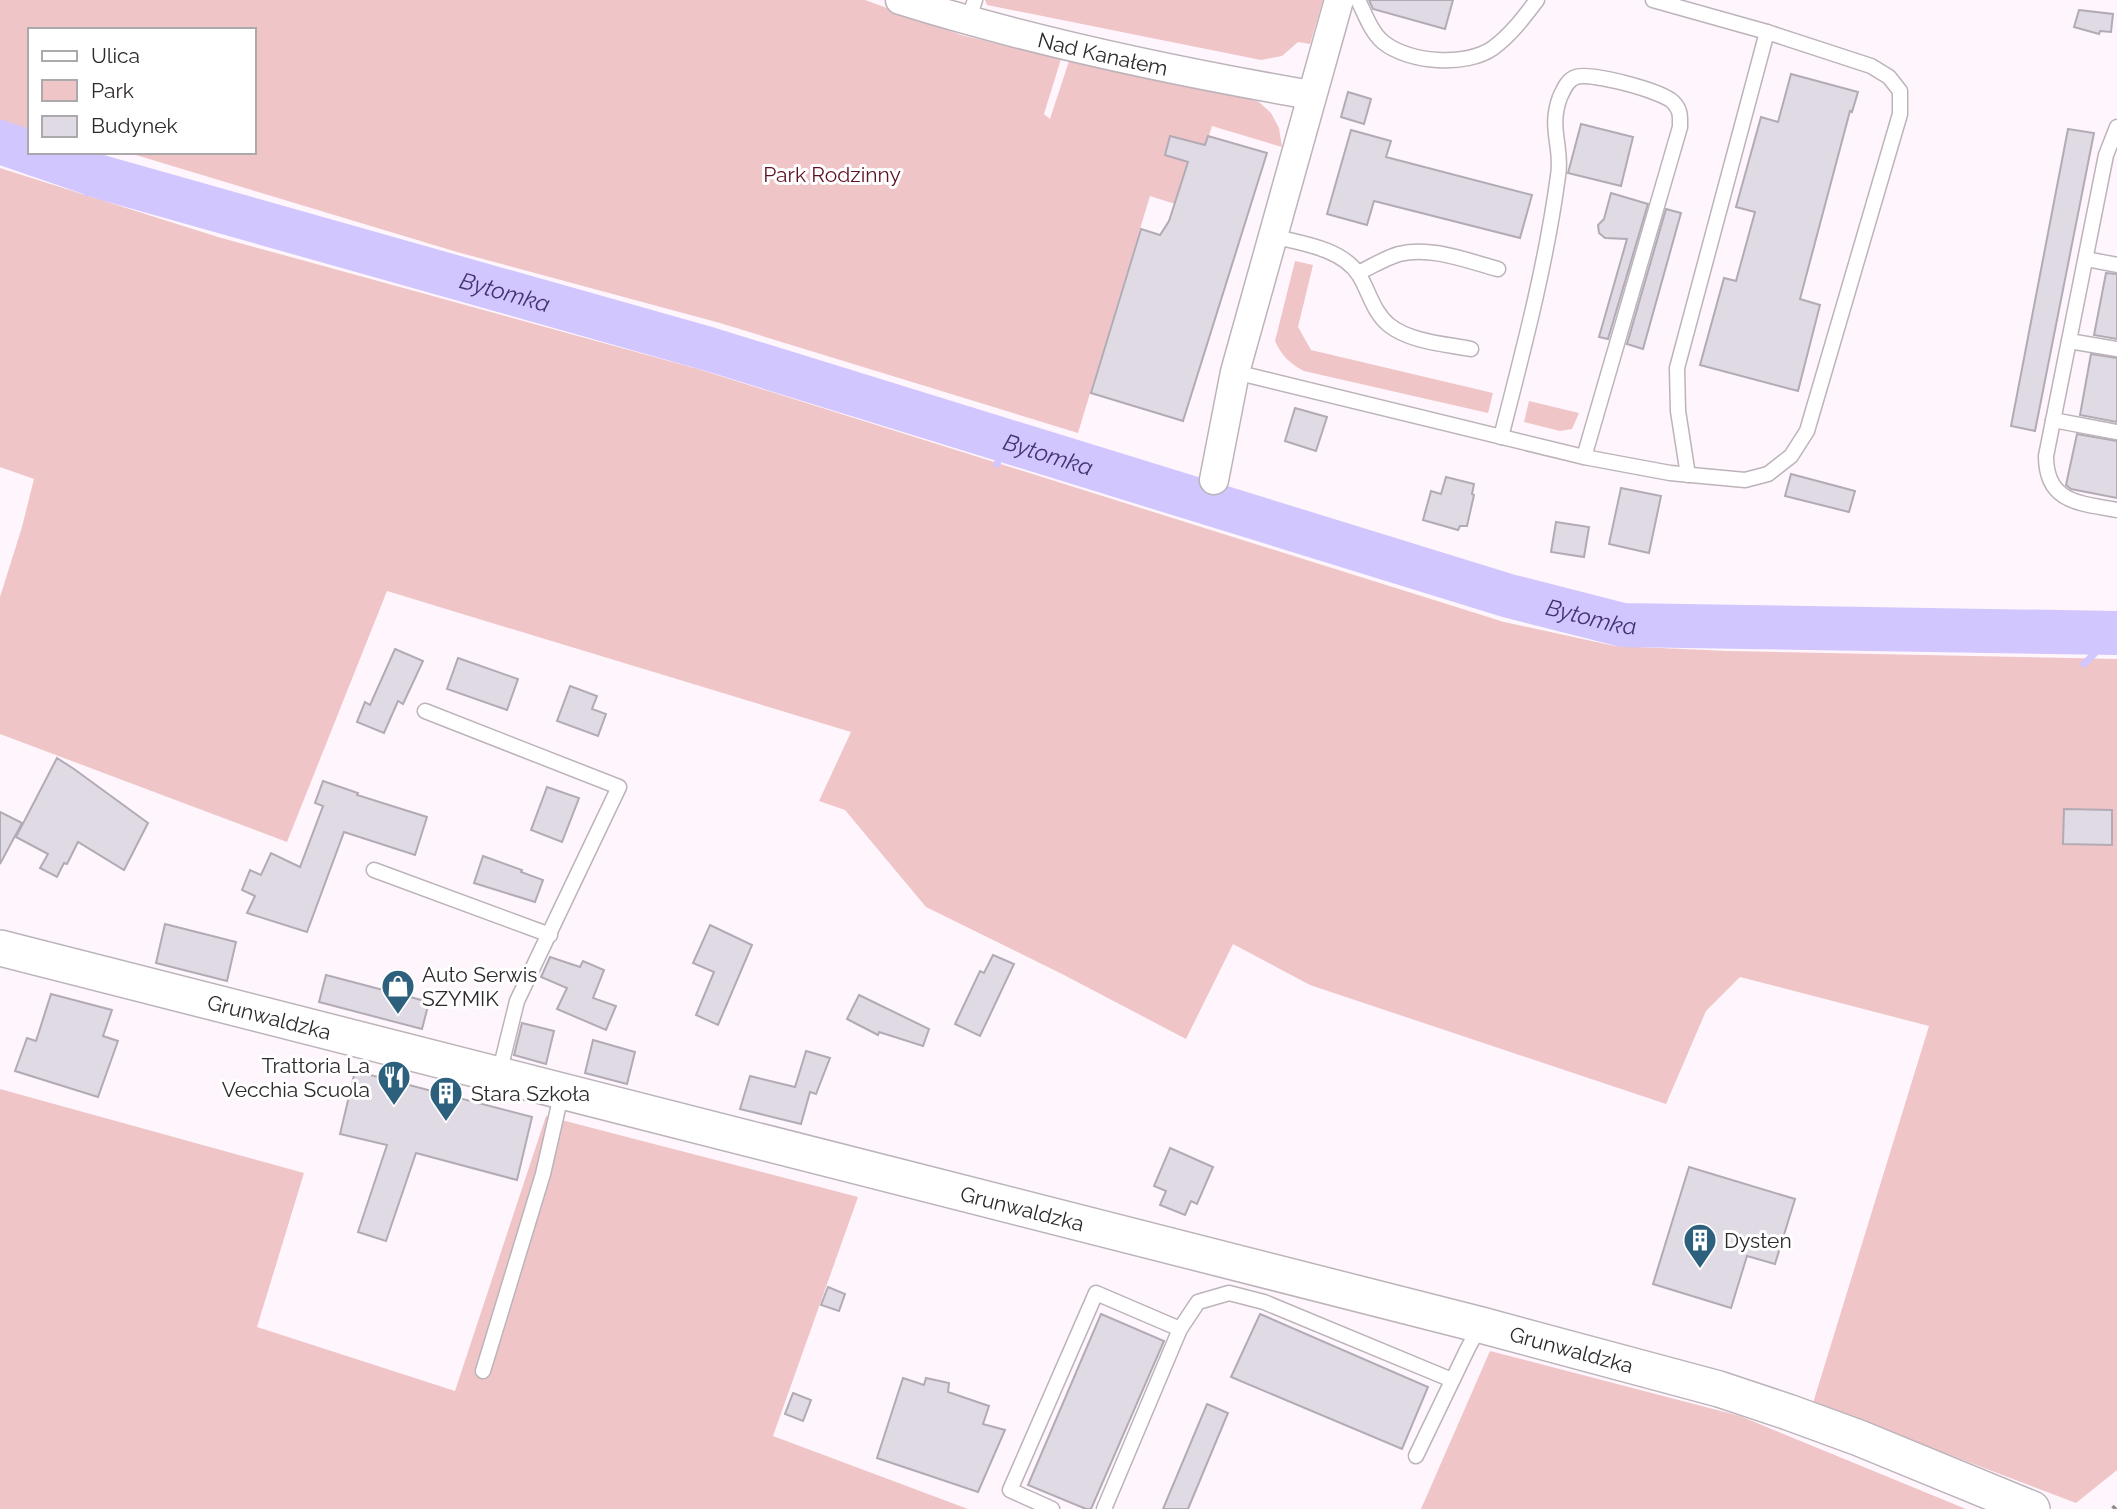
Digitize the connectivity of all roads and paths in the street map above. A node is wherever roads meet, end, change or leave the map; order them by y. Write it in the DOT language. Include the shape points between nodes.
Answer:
graph roads {
  1 [pos="900,0"];
  2 [pos="1339,0"];
  3 [pos="1358,0"];
  4 [pos="1538,0"];
  5 [pos="1653,0"];
  6 [pos="972,11"];
  7 [pos="1767,32"];
  8 [pos="1311,95"];
  9 [pos="2117,127"];
  10 [pos="2101,180"];
  11 [pos="2117,183"];
  12 [pos="1272,236"];
  13 [pos="2085,259"];
  14 [pos="2117,265"];
  15 [pos="1498,269"];
  16 [pos="1358,273"];
  17 [pos="2069,341"];
  18 [pos="1471,349"];
  19 [pos="2117,349"];
  20 [pos="1235,372"];
  21 [pos="2053,420"];
  22 [pos="2117,432"];
  23 [pos="1501,437"];
  24 [pos="1584,457"];
  25 [pos="1688,475"];
  26 [pos="1214,480"];
  27 [pos="2117,510"];
  28 [pos="425,711"];
  29 [pos="374,870"];
  30 [pos="550,935"];
  31 [pos="0,948"];
  32 [pos="499,1075"];
  33 [pos="562,1091"];
  34 [pos="1481,1325"];
  35 [pos="1180,1329"];
  36 [pos="484,1371"];
  37 [pos="1452,1380"];
  38 [pos="1416,1456"];
  39 [pos="1052,1509"];
  40 [pos="1104,1509"];
  41 [pos="2032,1509"];
  1 -- 6 [label="street, Nad Kanałem"];
  2 -- 8 [label="street"];
  3 -- 4 [label="lane" via="1384,43 1437,61 1464,60 1491,50"];
  5 -- 7 [label="lane"];
  6 -- 8 [label="street, Nad Kanałem" via="1070,47"];
  7 -- 25 [label="lane" via="1677,368"];
  7 -- 25 [label="lane" via="1880,71 1900,91 1900,114 1807,431 1791,456 1768,474 1745,480"];
  8 -- 12 [label="street"];
  9 -- 10 [label="lane"];
  10 -- 11 [label="lane"];
  10 -- 13 [label="lane"];
  12 -- 16 [label="lane" via="1327,251"];
  12 -- 20 [label="street"];
  13 -- 14 [label="lane"];
  13 -- 17 [label="lane"];
  15 -- 16 [label="lane" via="1417,251"];
  16 -- 18 [label="lane" via="1375,308 1390,325 1410,335"];
  17 -- 19 [label="lane"];
  17 -- 21 [label="lane"];
  20 -- 23 [label="lane"];
  20 -- 26 [label="street"];
  21 -- 22 [label="lane"];
  21 -- 27 [label="lane" via="2046,456 2051,486 2079,503"];
  23 -- 24 [label="lane"];
  23 -- 24 [label="lane" via="1545,256 1559,172 1554,118 1559,100 1566,83 1577,77 1618,83 1671,100 1680,112 1680,127"];
  24 -- 25 [label="lane"];
  28 -- 30 [label="lane" via="619,787"];
  29 -- 30 [label="lane"];
  30 -- 32 [label="lane" via="517,1001"];
  31 -- 32 [label="street, Grunwaldzka"];
  32 -- 33 [label="street, Grunwaldzka"];
  33 -- 34 [label="street, Grunwaldzka"];
  33 -- 36 [label="lane" via="543,1174"];
  34 -- 37 [label="lane"];
  34 -- 41 [label="street, Grunwaldzka" via="1777,1408"];
  35 -- 37 [label="lane" via="1198,1302 1229,1293 1265,1301"];
  35 -- 39 [label="lane" via="1096,1293 1010,1490"];
  35 -- 40 [label="lane"];
  37 -- 38 [label="lane"];
}
